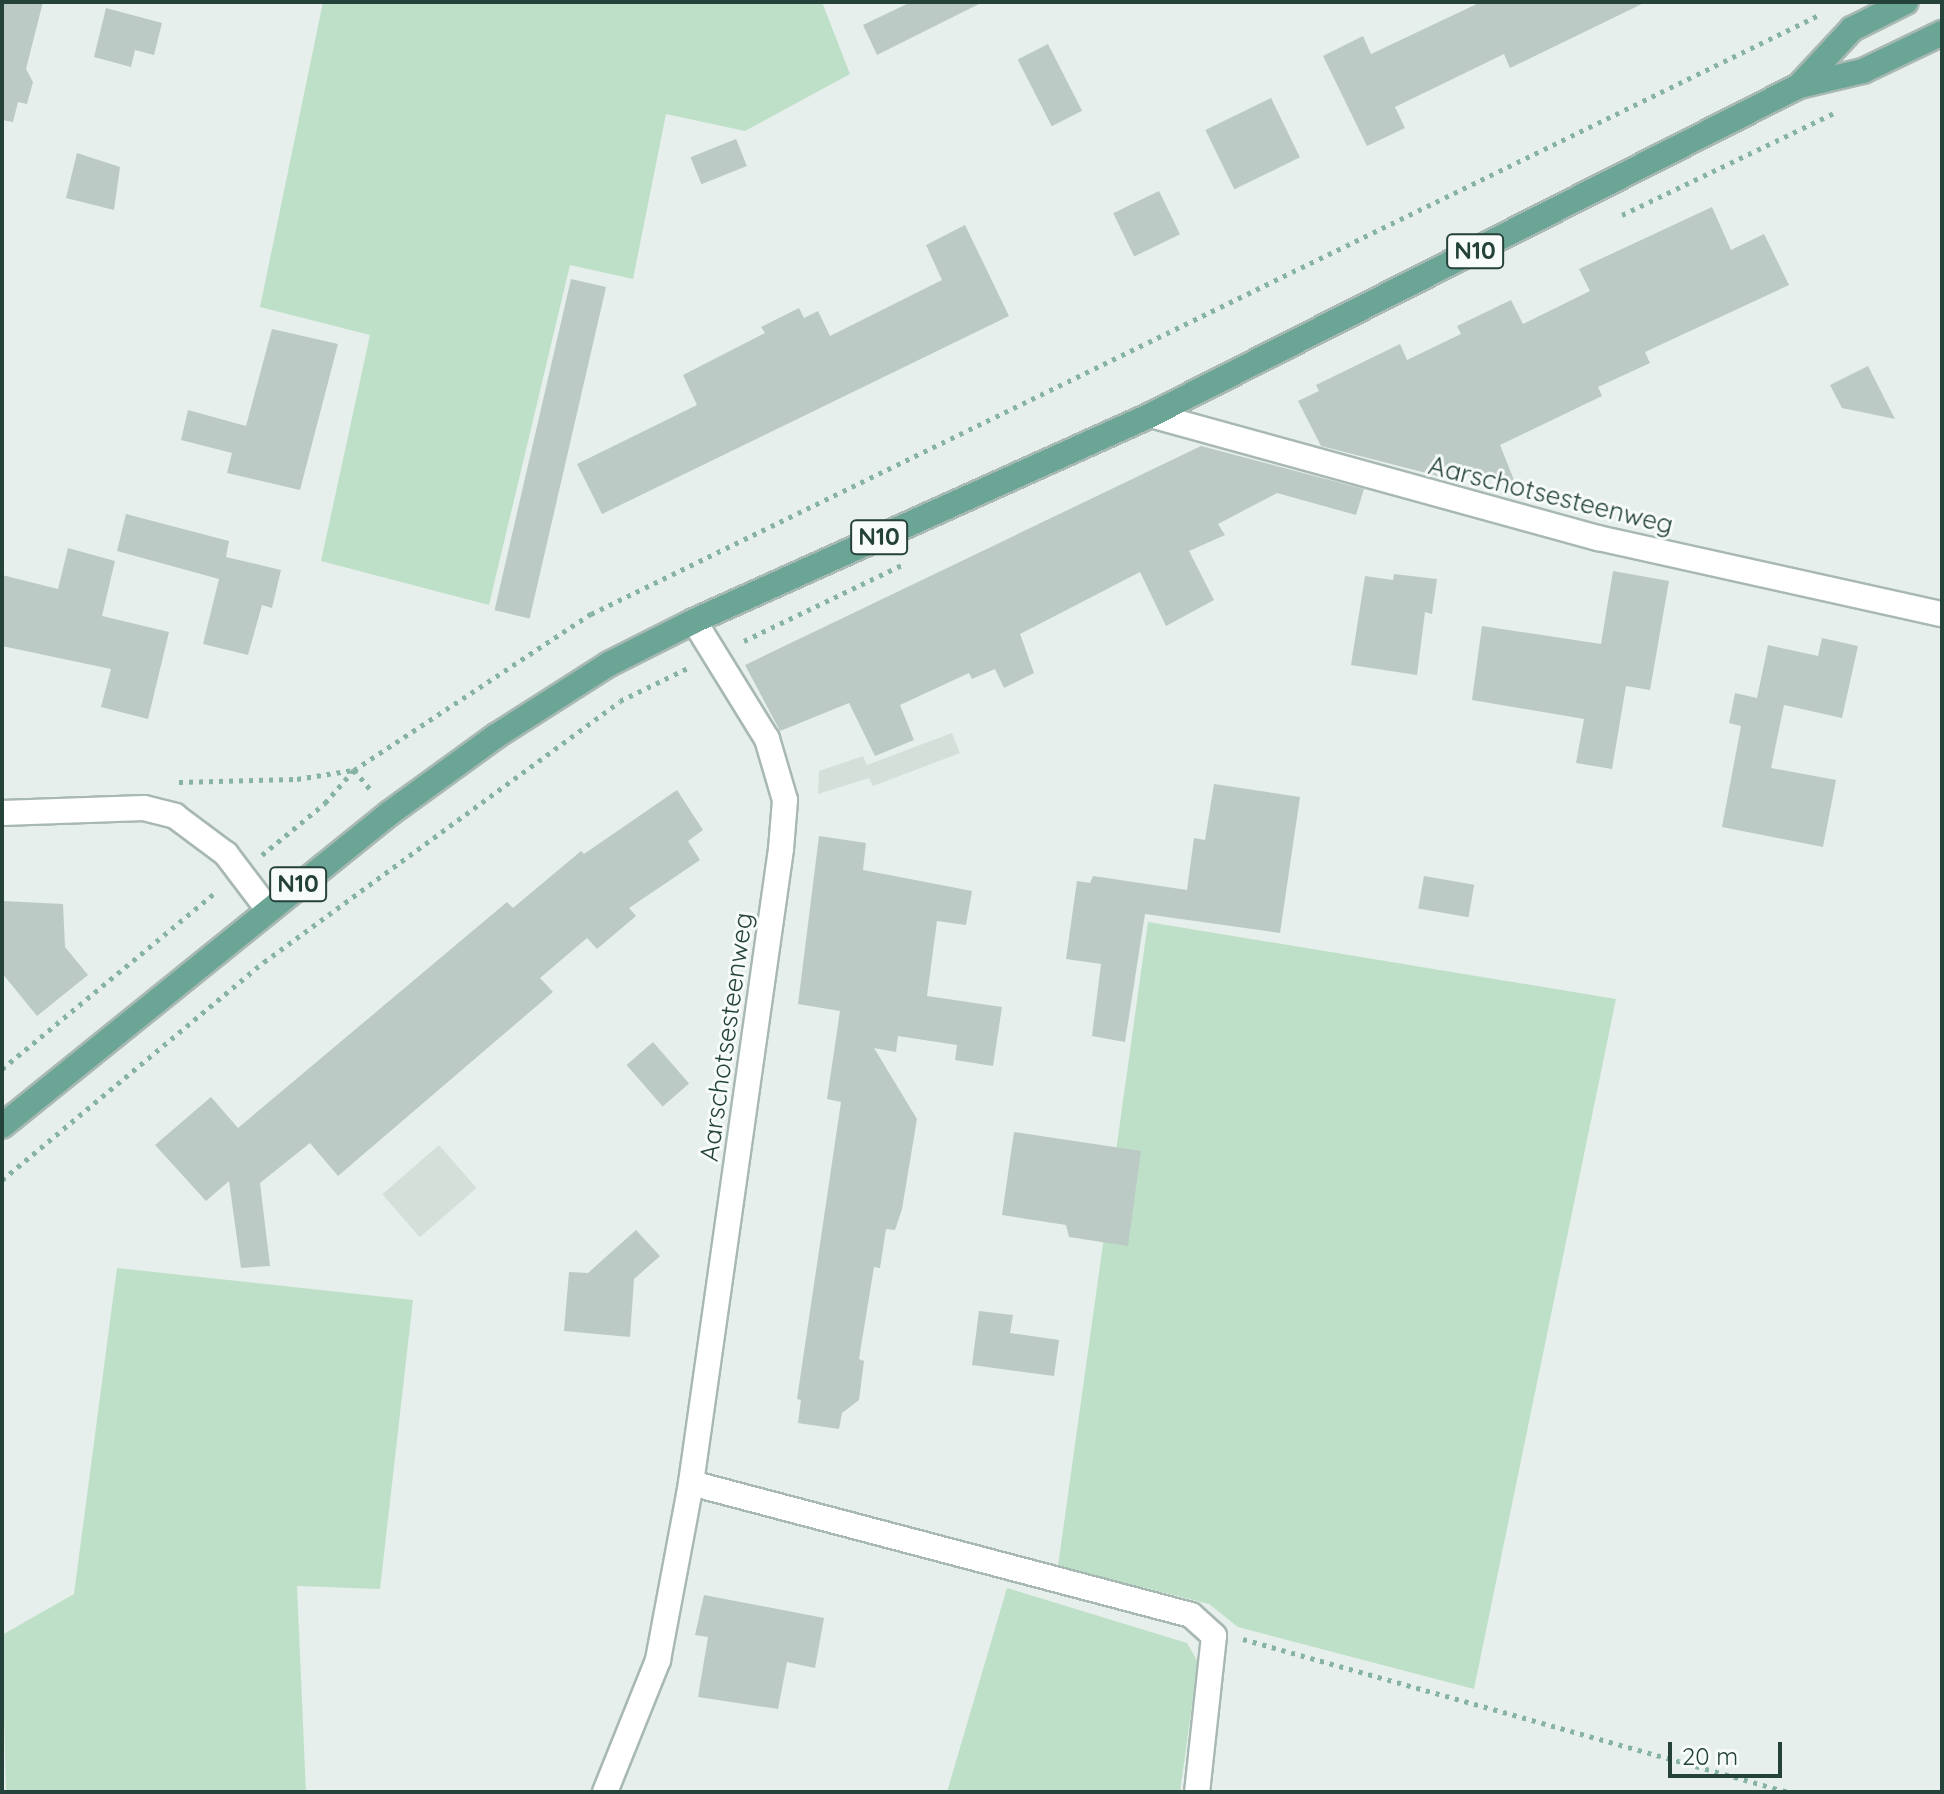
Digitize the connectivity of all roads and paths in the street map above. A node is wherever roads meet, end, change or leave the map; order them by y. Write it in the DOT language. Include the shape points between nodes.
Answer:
graph roads {
  1 [pos="1906,2"];
  2 [pos="1831,9"];
  3 [pos="1942,33"];
  4 [pos="1799,86"];
  5 [pos="1151,415"];
  6 [pos="1942,614"];
  7 [pos="694,621"];
  8 [pos="714,654"];
  9 [pos="2,813"];
  10 [pos="239,873"];
  11 [pos="267,908"];
  12 [pos="2,1069"];
  13 [pos="2,1126"];
  14 [pos="2,1180"];
  15 [pos="691,1483"];
  16 [pos="1214,1636"];
  17 [pos="605,1792"];
  18 [pos="1197,1792"];
  19 [pos="1788,1792"];
  1 -- 4 [label="main road, N10" via="1852,29"];
  2 -- 10 [label="path" via="591,614 354,770 325,803"];
  3 -- 4 [label="main road, N10" via="1863,71"];
  4 -- 5 [label="main road, N10"];
  5 -- 6 [label="street, Aarschotsesteenweg" via="1598,538"];
  5 -- 7 [label="main road, N10"];
  7 -- 8 [label="street, Aarschotsesteenweg"];
  7 -- 11 [label="main road, N10" via="609,664 496,736"];
  8 -- 14 [label="path" via="620,701 264,962"];
  8 -- 15 [label="street, Aarschotsesteenweg" via="767,739 785,800"];
  9 -- 10 [label="street" via="144,808 175,816 226,854"];
  10 -- 11 [label="street"];
  10 -- 12 [label="path"];
  11 -- 13 [label="main road, N10"];
  15 -- 16 [label="street" via="1191,1615"];
  15 -- 17 [label="street, Aarschotsesteenweg" via="658,1660"];
  16 -- 18 [label="street"];
  16 -- 19 [label="path" via="1237,1637"];
}
